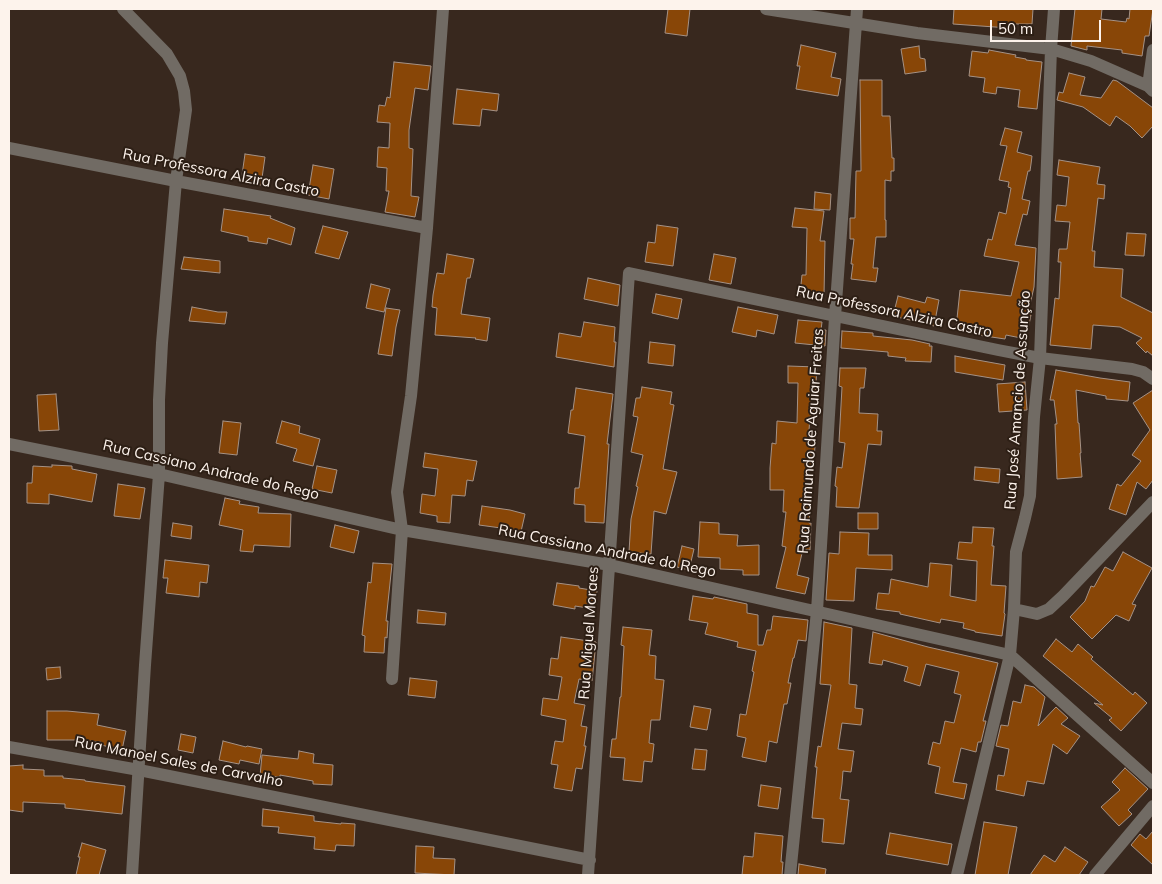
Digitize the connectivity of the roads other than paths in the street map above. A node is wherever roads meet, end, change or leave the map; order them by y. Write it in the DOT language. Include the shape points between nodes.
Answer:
graph roads {
  1 [pos="123,9"];
  2 [pos="443,9"];
  3 [pos="766,9"];
  4 [pos="857,9"];
  5 [pos="1054,9"];
  6 [pos="856,23"];
  7 [pos="1051,49"];
  8 [pos="1153,50"];
  9 [pos="1151,88"];
  10 [pos="9,148"];
  11 [pos="176,182"];
  12 [pos="428,228"];
  13 [pos="629,273"];
  14 [pos="835,317"];
  15 [pos="1040,358"];
  16 [pos="1153,379"];
  17 [pos="9,444"];
  18 [pos="159,474"];
  19 [pos="1153,502"];
  20 [pos="402,530"];
  21 [pos="610,564"];
  22 [pos="1014,609"];
  23 [pos="817,610"];
  24 [pos="1010,655"];
  25 [pos="392,679"];
  26 [pos="9,747"];
  27 [pos="139,770"];
  28 [pos="1153,783"];
  29 [pos="1153,806"];
  30 [pos="590,860"];
  31 [pos="132,875"];
  32 [pos="588,875"];
  33 [pos="790,875"];
  34 [pos="957,875"];
  35 [pos="1095,875"];
  1 -- 11 [label="street" via="167,54 180,76 186,110"];
  2 -- 12 [label="street"];
  3 -- 6 [label="street"];
  4 -- 6 [label="street, Rua Raimundo de Aguiar Freitas"];
  5 -- 7 [label="street, Rua José Amancio de Assunção"];
  6 -- 7 [label="street"];
  6 -- 14 [label="street, Rua Raimundo de Aguiar Freitas"];
  7 -- 9 [label="street" via="1091,60"];
  7 -- 15 [label="street, Rua José Amancio de Assunção"];
  8 -- 9 [label="street"];
  10 -- 11 [label="street, Rua Professora Alzira Castro"];
  11 -- 12 [label="street, Rua Professora Alzira Castro"];
  11 -- 18 [label="street" via="162,343"];
  12 -- 20 [label="street" via="398,492"];
  13 -- 14 [label="street, Rua Professora Alzira Castro"];
  13 -- 21 [label="street, Rua Miguel Moraes"];
  14 -- 15 [label="street, Rua Professora Alzira Castro"];
  14 -- 23 [label="street, Rua Raimundo de Aguiar Freitas"];
  15 -- 16 [label="street, Rua Professora Alzira Castro" via="1132,369"];
  15 -- 22 [label="street, Rua José Amancio de Assunção" via="1030,496 1016,552"];
  17 -- 18 [label="street, Rua Cassiano Andrade do Rego"];
  18 -- 20 [label="street, Rua Cassiano Andrade do Rego"];
  18 -- 27 [label="street"];
  19 -- 22 [label="street" via="1049,609 1037,614"];
  20 -- 21 [label="street, Rua Cassiano Andrade do Rego"];
  20 -- 25 [label="street"];
  21 -- 23 [label="street, Rua Cassiano Andrade do Rego"];
  21 -- 30 [label="street, Rua Miguel Moraes"];
  22 -- 24 [label="street, Rua José Amancio de Assunção"];
  23 -- 24 [label="street, Rua Cassiano Andrade do Rego"];
  23 -- 33 [label="street, Rua Raimundo de Aguiar Freitas"];
  24 -- 28 [label="street, Rua Cassiano Andrade do Rego"];
  24 -- 34 [label="street, Rua José Amancio de Assunção"];
  26 -- 27 [label="street, Rua Manoel Sales de Carvalho"];
  27 -- 30 [label="street, Rua Manoel Sales de Carvalho"];
  27 -- 31 [label="street"];
  29 -- 35 [label="street"];
  30 -- 32 [label="street, Rua Miguel Moraes"];
}
